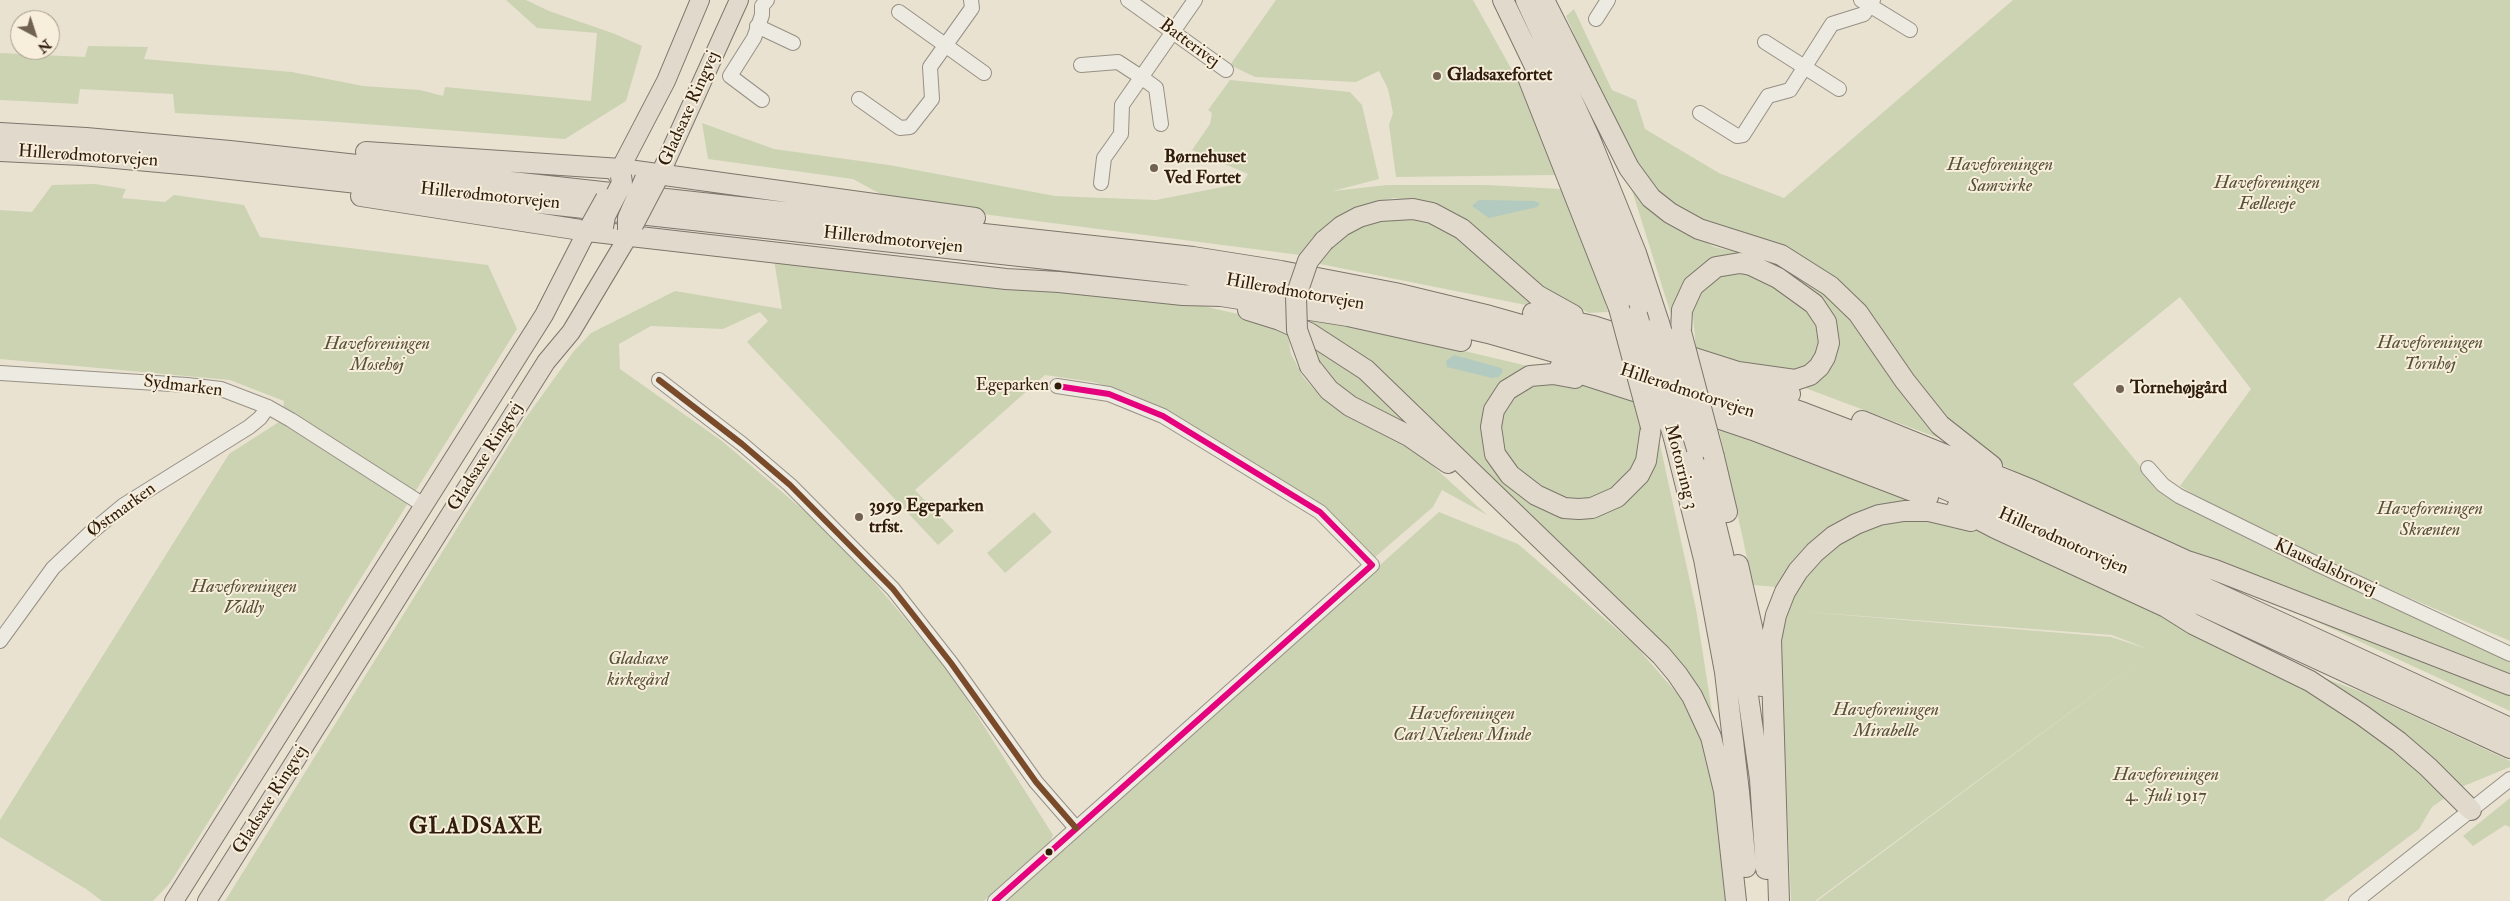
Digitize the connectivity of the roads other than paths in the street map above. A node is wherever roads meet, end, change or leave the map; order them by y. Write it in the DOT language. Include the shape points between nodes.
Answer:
graph roads {
  1 [pos="700,0"];
  2 [pos="739,0"];
  3 [pos="766,0"];
  4 [pos="971,0"];
  5 [pos="1128,0"];
  6 [pos="1195,0"];
  7 [pos="1502,0"];
  8 [pos="1526,0"];
  9 [pos="1544,0"];
  10 [pos="1608,0"];
  11 [pos="1868,2"];
  12 [pos="898,12"];
  13 [pos="1596,19"];
  14 [pos="756,26"];
  15 [pos="1910,30"];
  16 [pos="1173,32"];
  17 [pos="1765,42"];
  18 [pos="793,43"];
  19 [pos="945,46"];
  20 [pos="1081,65"];
  21 [pos="1804,67"];
  22 [pos="1578,68"];
  23 [pos="1226,70"];
  24 [pos="984,73"];
  25 [pos="1142,77"];
  26 [pos="1839,89"];
  27 [pos="859,99"];
  28 [pos="762,100"];
  29 [pos="1700,113"];
  30 [pos="1160,124"];
  31 [pos="0,133"];
  32 [pos="0,151"];
  33 [pos="230,151"];
  34 [pos="202,166"];
  35 [pos="620,173"];
  36 [pos="652,176"];
  37 [pos="1101,183"];
  38 [pos="596,229"];
  39 [pos="629,232"];
  40 [pos="827,234"];
  41 [pos="1636,253"];
  42 [pos="1193,257"];
  43 [pos="1059,282"];
  44 [pos="1395,293"];
  45 [pos="1183,295"];
  46 [pos="1628,311"];
  47 [pos="1592,326"];
  48 [pos="1738,372"];
  49 [pos="0,373"];
  50 [pos="659,380"];
  51 [pos="1604,382"];
  52 [pos="1057,386"];
  53 [pos="268,407"];
  54 [pos="1706,453"];
  55 [pos="2148,468"];
  56 [pos="2032,490"];
  57 [pos="426,506"];
  58 [pos="1995,528"];
  59 [pos="1561,560"];
  60 [pos="2187,560"];
  61 [pos="2166,607"];
  62 [pos="0,641"];
  63 [pos="2510,654"];
  64 [pos="2370,664"];
  65 [pos="2330,665"];
  66 [pos="2510,685"];
  67 [pos="2510,728"];
  68 [pos="2509,748"];
  69 [pos="1776,774"];
  70 [pos="2510,779"];
  71 [pos="2471,810"];
  72 [pos="1076,828"];
  73 [pos="174,901"];
  74 [pos="207,901"];
  75 [pos="994,901"];
  76 [pos="1736,901"];
  77 [pos="1748,901"];
  78 [pos="1769,901"];
  79 [pos="1779,901"];
  80 [pos="2357,901"];
  1 -- 35 [label="main road, Gladsaxe Ringvej" via="666,81"];
  2 -- 36 [label="main road, Gladsaxe Ringvej"];
  3 -- 14 [label="street"];
  4 -- 19 [label="street" via="972,8"];
  5 -- 16 [label="street, Batterivej"];
  6 -- 16 [label="street"];
  7 -- 46 [label="highway" via="1538,105"];
  8 -- 41 [label="highway, Motorring 3" via="1590,139"];
  9 -- 22 [label="highway"];
  10 -- 13 [label="street"];
  11 -- 15 [label="street"];
  11 -- 21 [label="street" via="1864,14 1832,24"];
  12 -- 19 [label="street"];
  14 -- 18 [label="street"];
  14 -- 28 [label="street" via="754,38 730,76"];
  16 -- 23 [label="street, Batterivej"];
  16 -- 25 [label="street"];
  17 -- 21 [label="street"];
  19 -- 24 [label="street"];
  19 -- 27 [label="street" via="930,66 932,99 910,127 900,128"];
  20 -- 25 [label="street" via="1118,62"];
  21 -- 26 [label="street"];
  21 -- 29 [label="street" via="1790,90 1768,96 1743,135 1737,136"];
  22 -- 41 [label="highway" via="1622,187"];
  22 -- 56 [label="highway" via="1629,168 1651,198 1699,230 1781,255 1830,286 1858,314 1940,425 1981,458"];
  25 -- 30 [label="street" via="1156,88"];
  25 -- 37 [label="street" via="1122,105 1121,134 1104,158"];
  31 -- 33 [label="highway, Hillerødmotorvejen"];
  32 -- 34 [label="highway, Hillerødmotorvejen"];
  33 -- 35 [label="highway" via="292,148"];
  33 -- 42 [label="highway, Hillerødmotorvejen"];
  34 -- 38 [label="highway" via="246,180"];
  34 -- 40 [label="highway, Hillerødmotorvejen"];
  35 -- 36 [label="highway"];
  35 -- 38 [label="highway, bridge" via="622,183"];
  36 -- 39 [label="highway, bridge" via="628,218"];
  36 -- 42 [label="highway" via="1143,241"];
  38 -- 39 [label="highway"];
  38 -- 57 [label="main road, Gladsaxe Ringvej"];
  39 -- 43 [label="highway" via="1006,279"];
  39 -- 74 [label="main road, Gladsaxe Ringvej" via="571,332 546,362"];
  40 -- 43 [label="highway" via="884,252"];
  40 -- 65 [label="highway, Hillerødmotorvejen" via="1183,274 1279,288 1388,310 1556,352 1727,404 1867,455"];
  41 -- 54 [label="highway, Motorring 3, bridge"];
  42 -- 44 [label="highway, Hillerødmotorvejen"];
  43 -- 45 [label="highway"];
  44 -- 47 [label="highway" via="1494,304"];
  44 -- 64 [label="highway, Hillerødmotorvejen" via="1620,351 1878,441"];
  45 -- 51 [label="highway" via="1222,296 1348,316 1480,345 1576,371"];
  45 -- 59 [label="highway" via="1280,320 1339,350 1403,403"];
  46 -- 51 [label="highway, bridge" via="1651,427 1646,461 1629,488 1604,504 1592,508 1564,508 1547,502 1510,475 1495,454 1491,427 1494,410 1507,390 1530,376 1542,374"];
  46 -- 77 [label="highway, Motorring 3, bridge" via="1674,438 1704,559 1725,672 1740,792"];
  47 -- 48 [label="highway"];
  47 -- 59 [label="highway, bridge" via="1537,295 1462,229 1432,213 1413,210 1380,211 1342,226 1308,261 1296,296 1297,330 1310,366 1329,390 1350,406 1409,436 1442,458"];
  48 -- 54 [label="highway, bridge" via="1795,380 1810,375 1825,357 1829,343 1826,322 1821,313 1792,286 1750,265 1727,264 1716,267 1693,286 1682,310 1681,332"];
  48 -- 56 [label="highway"];
  49 -- 53 [label="street, Sydmarken" via="212,388"];
  50 -- 72 [label="street" via="790,485 893,589 951,663 1036,782"];
  51 -- 58 [label="highway" via="1753,430 1871,473"];
  52 -- 72 [label="street" via="1109,394 1162,416 1320,512 1372,565"];
  53 -- 57 [label="street, Sydmarken"];
  53 -- 62 [label="street, Østmarken" via="249,426 124,505 89,534 53,568"];
  54 -- 69 [label="highway" via="1752,627"];
  54 -- 78 [label="highway, Motorring 3" via="1760,779"];
  55 -- 63 [label="street, Klausdalsbrovej" via="2179,496"];
  56 -- 60 [label="highway"];
  57 -- 73 [label="main road, Gladsaxe Ringvej"];
  58 -- 61 [label="highway"];
  58 -- 69 [label="highway" via="1929,511 1904,511 1880,516 1834,536 1798,571 1776,615 1771,640"];
  59 -- 76 [label="highway" via="1661,655 1692,696 1712,737 1724,792"];
  60 -- 64 [label="highway" via="2211,576 2340,639"];
  60 -- 66 [label="highway"];
  61 -- 65 [label="highway" via="2292,658"];
  61 -- 71 [label="highway" via="2193,624 2310,681 2362,714 2428,767"];
  64 -- 67 [label="highway, Hillerødmotorvejen"];
  65 -- 68 [label="highway, Hillerødmotorvejen"];
  69 -- 79 [label="highway"];
  70 -- 71 [label="street"];
  71 -- 80 [label="street"];
  72 -- 75 [label="street"];
}
